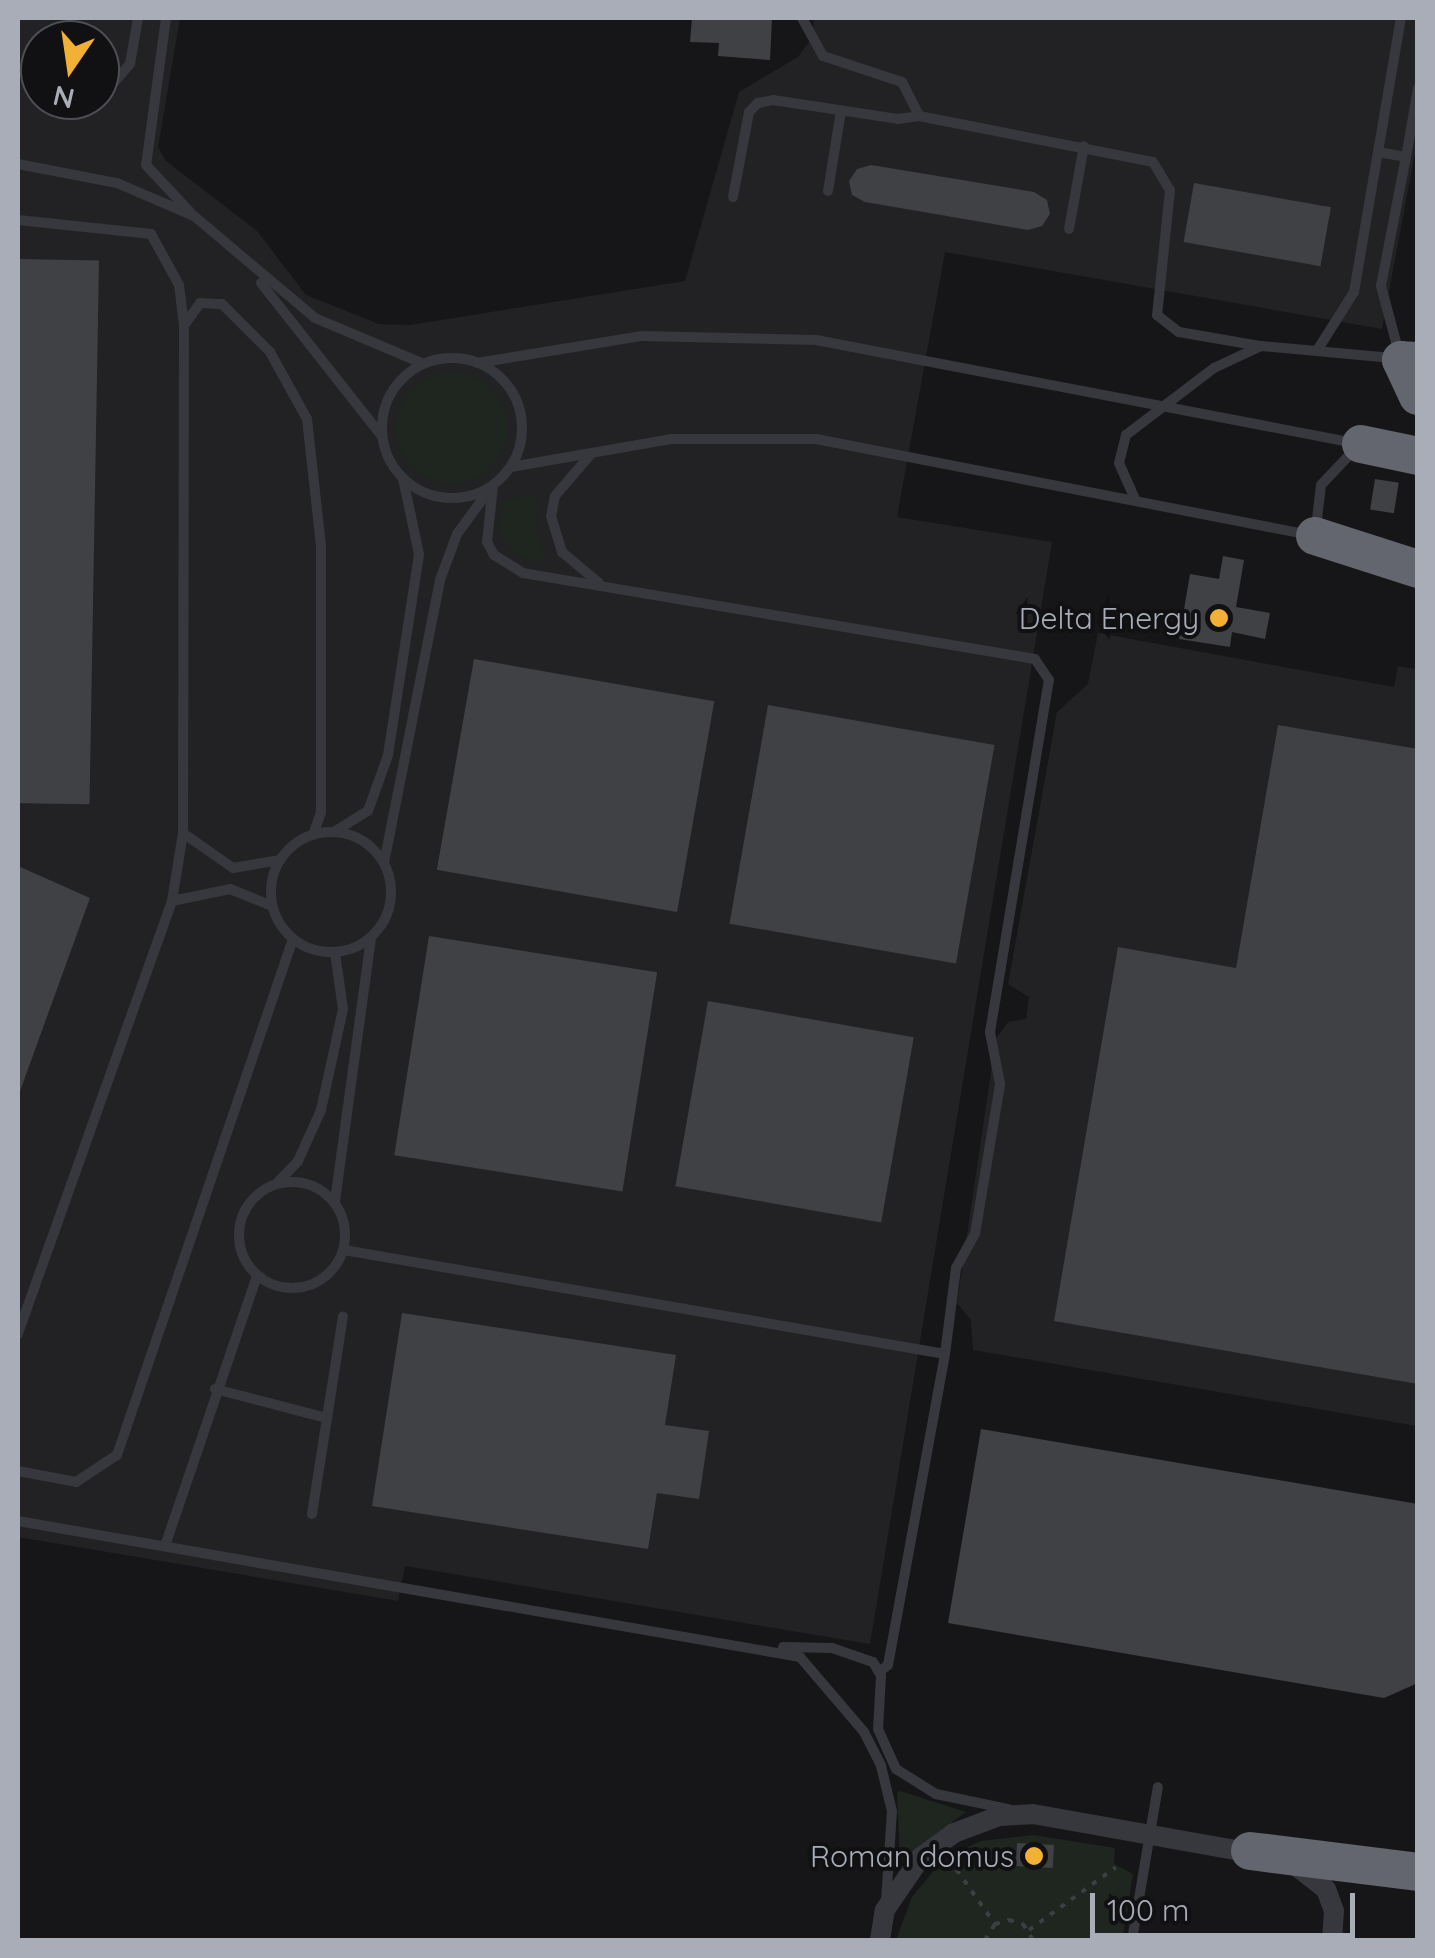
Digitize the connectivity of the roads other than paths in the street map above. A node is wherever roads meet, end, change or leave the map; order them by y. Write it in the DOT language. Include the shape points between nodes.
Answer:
graph roads {
  1 [pos="138,18"];
  2 [pos="166,18"];
  3 [pos="802,18"];
  4 [pos="1401,18"];
  5 [pos="120,75"];
  6 [pos="1418,88"];
  7 [pos="841,110"];
  8 [pos="919,116"];
  9 [pos="1084,146"];
  10 [pos="1378,152"];
  11 [pos="1406,157"];
  12 [pos="18,164"];
  13 [pos="828,191"];
  14 [pos="733,197"];
  15 [pos="194,216"];
  16 [pos="18,220"];
  17 [pos="1069,229"];
  18 [pos="252,270"];
  19 [pos="184,325"];
  20 [pos="1261,346"];
  21 [pos="1318,348"];
  22 [pos="1409,360"];
  23 [pos="477,363"];
  24 [pos="424,364"];
  25 [pos="1418,396"];
  26 [pos="1162,404"];
  27 [pos="382,436"];
  28 [pos="1361,444"];
  29 [pos="593,452"];
  30 [pos="1418,456"];
  31 [pos="511,467"];
  32 [pos="402,478"];
  33 [pos="493,486"];
  34 [pos="1136,499"];
  35 [pos="1314,536"];
  36 [pos="1418,548"];
  37 [pos="1418,569"];
  38 [pos="604,586"];
  39 [pos="334,832"];
  40 [pos="182,833"];
  41 [pos="313,834"];
  42 [pos="280,860"];
  43 [pos="384,863"];
  44 [pos="172,900"];
  45 [pos="272,906"];
  46 [pos="371,938"];
  47 [pos="293,940"];
  48 [pos="335,953"];
  49 [pos="277,1183"];
  50 [pos="334,1201"];
  51 [pos="344,1250"];
  52 [pos="258,1276"];
  53 [pos="343,1316"];
  54 [pos="18,1334"];
  55 [pos="944,1354"];
  56 [pos="215,1389"];
  57 [pos="327,1418"];
  58 [pos="18,1471"];
  59 [pos="312,1514"];
  60 [pos="18,1521"];
  61 [pos="165,1546"];
  62 [pos="772,1647"];
  63 [pos="879,1672"];
  64 [pos="1158,1788"];
  65 [pos="1033,1814"];
  66 [pos="1150,1834"];
  67 [pos="1250,1851"];
  68 [pos="1418,1872"];
  69 [pos="885,1910"];
  70 [pos="880,1940"];
  71 [pos="1132,1940"];
  72 [pos="1332,1940"];
  1 -- 5 [label="lane" via="130,64"];
  2 -- 15 [label="lane" via="146,165"];
  3 -- 8 [label="lane" via="824,56 902,82"];
  4 -- 10 [label="lane"];
  6 -- 11 [label="lane"];
  7 -- 8 [label="lane"];
  7 -- 13 [label="lane"];
  7 -- 14 [label="lane" via="758,103 749,112"];
  8 -- 9 [label="lane"];
  9 -- 17 [label="lane"];
  9 -- 20 [label="lane" via="1148,158 1167,177 1170,202 1154,304 1160,320 1179,332"];
  10 -- 11 [label="lane"];
  10 -- 21 [label="lane" via="1354,292"];
  11 -- 22 [label="lane" via="1381,294"];
  12 -- 15 [label="lane" via="116,183"];
  15 -- 18 [label="lane"];
  16 -- 19 [label="lane" via="150,234 179,284"];
  18 -- 24 [label="lane" via="348,336"];
  18 -- 27 [label="lane"];
  19 -- 40 [label="lane"];
  19 -- 41 [label="lane" via="200,303 222,304 270,352 307,419 321,546 321,812"];
  20 -- 21 [label="lane"];
  20 -- 26 [label="lane" via="1199,376"];
  21 -- 22 [label="lane"];
  22 -- 25 [label="highway"];
  23 -- 24 [label="lane"];
  23 -- 26 [label="lane" via="641,336 816,340"];
  23 -- 31 [label="lane" via="496,373 519,407 521,438"];
  24 -- 27 [label="lane" via="391,392"];
  26 -- 28 [label="lane"];
  26 -- 34 [label="lane" via="1126,434 1120,448"];
  27 -- 32 [label="lane"];
  28 -- 30 [label="highway"];
  28 -- 35 [label="lane" via="1321,485"];
  29 -- 31 [label="lane"];
  29 -- 34 [label="lane" via="700,437 816,439"];
  29 -- 38 [label="lane" via="555,496 551,516 562,552"];
  31 -- 33 [label="lane"];
  32 -- 33 [label="lane" via="436,497 476,495"];
  32 -- 39 [label="lane" via="419,554 388,755 368,811"];
  33 -- 38 [label="lane" via="486,526 494,555 536,576"];
  33 -- 43 [label="lane" via="457,534 440,580"];
  34 -- 35 [label="lane"];
  35 -- 36 [label="highway"];
  35 -- 37 [label="highway"];
  38 -- 55 [label="lane" via="1035,659 1049,680 990,1032 1000,1084 975,1234 956,1268"];
  39 -- 41 [label="lane"];
  39 -- 43 [label="lane" via="371,847"];
  40 -- 42 [label="lane" via="233,868"];
  40 -- 44 [label="lane"];
  41 -- 42 [label="lane"];
  42 -- 45 [label="lane"];
  43 -- 46 [label="lane" via="391,903"];
  44 -- 45 [label="lane" via="230,889"];
  44 -- 54 [label="lane"];
  45 -- 47 [label="lane"];
  46 -- 48 [label="lane"];
  46 -- 50 [label="lane"];
  47 -- 48 [label="lane"];
  47 -- 58 [label="lane" via="117,1455 76,1482"];
  48 -- 49 [label="lane" via="343,1009 322,1110 298,1161"];
  49 -- 50 [label="lane" via="308,1183"];
  49 -- 52 [label="lane" via="247,1206 240,1223 245,1261"];
  50 -- 51 [label="lane" via="343,1216"];
  51 -- 52 [label="lane" via="326,1276 298,1288"];
  51 -- 55 [label="lane"];
  52 -- 56 [label="lane"];
  53 -- 57 [label="lane"];
  55 -- 63 [label="lane" via="888,1665"];
  56 -- 57 [label="lane"];
  56 -- 61 [label="lane"];
  57 -- 59 [label="lane"];
  60 -- 61 [label="lane"];
  61 -- 62 [label="lane"];
  62 -- 63 [label="lane" via="844,1650 865,1656"];
  62 -- 69 [label="lane" via="818,1671 874,1750 892,1811"];
  63 -- 65 [label="lane" via="878,1729 904,1778 947,1798"];
  64 -- 66 [label="lane"];
  65 -- 66 [label="street"];
  65 -- 69 [label="street" via="1000,1816 954,1833 913,1865"];
  66 -- 67 [label="street"];
  66 -- 71 [label="lane"];
  67 -- 68 [label="highway"];
  67 -- 72 [label="street" via="1319,1879 1334,1911"];
  69 -- 70 [label="street"];
}
